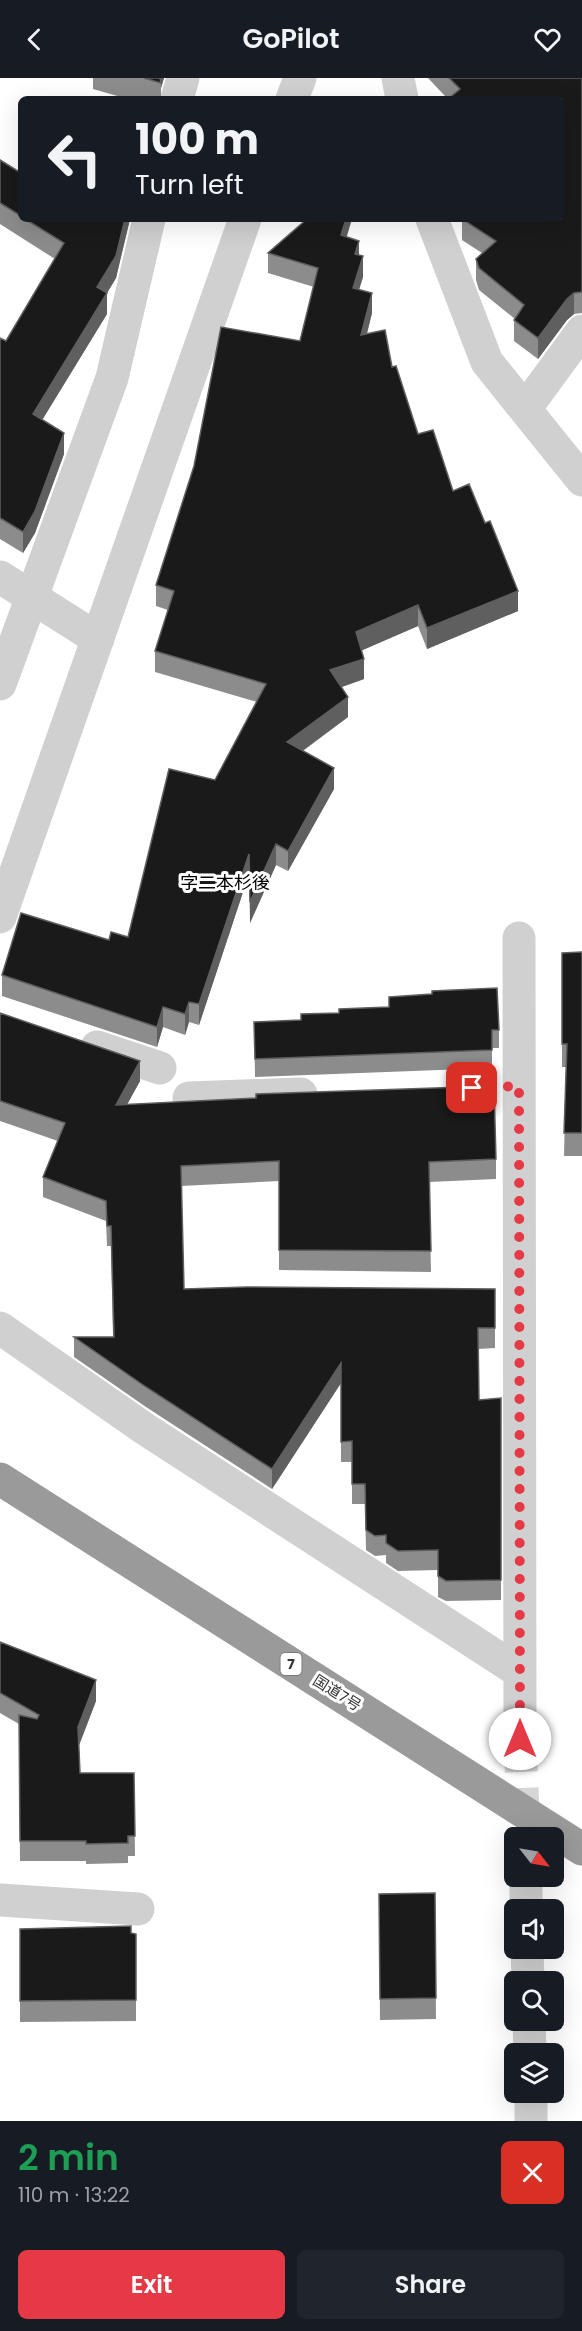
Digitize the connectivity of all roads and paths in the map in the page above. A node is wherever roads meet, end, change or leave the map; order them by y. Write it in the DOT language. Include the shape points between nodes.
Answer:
graph roads {
  1 [pos="183,78"];
  2 [pos="300,78"];
  3 [pos="398,78"];
  4 [pos="178,96"];
  5 [pos="293,96"];
  6 [pos="401,96"];
  7 [pos="148,222"];
  8 [pos="244,222"];
  9 [pos="433,222"];
  10 [pos="582,331"];
  11 [pos="525,409"];
  12 [pos="582,480"];
  13 [pos="0,577"];
  14 [pos="31,598"];
  15 [pos="98,639"];
  16 [pos="0,684"];
  17 [pos="0,917"];
  18 [pos="519,938"];
  19 [pos="64,1036"];
  20 [pos="160,1068"];
  21 [pos="519,1086"];
  22 [pos="484,1087"];
  23 [pos="331,1093"];
  24 [pos="189,1098"];
  25 [pos="484,1291"];
  26 [pos="519,1292"];
  27 [pos="0,1328"];
  28 [pos="0,1479"];
  29 [pos="520,1672"];
  30 [pos="520,1739"];
  31 [pos="582,1849"];
  32 [pos="0,1900"];
  33 [pos="138,1909"];
  34 [pos="531,2103"];
  35 [pos="531,2121"];
  1 -- 4 [label="street"];
  2 -- 5 [label="street"];
  3 -- 6 [label="street"];
  7 -- 14 [label="street" via="112,378"];
  8 -- 15 [label="street"];
  9 -- 11 [label="street" via="488,362"];
  10 -- 11 [label="street"];
  11 -- 12 [label="street"];
  13 -- 14 [label="street"];
  14 -- 15 [label="street"];
  14 -- 16 [label="street"];
  15 -- 17 [label="street"];
  18 -- 21 [label="street"];
  19 -- 20 [label="street"];
  21 -- 22 [label="street"];
  21 -- 26 [label="street"];
  23 -- 24 [label="street"];
  25 -- 26 [label="street"];
  26 -- 29 [label="street"];
  27 -- 29 [label="street" via="145,1428"];
  28 -- 31 [label="highway, 国道7号 / 7"];
  29 -- 30 [label="street"];
  32 -- 33 [label="street"];
  34 -- 35 [label="street"];
}
